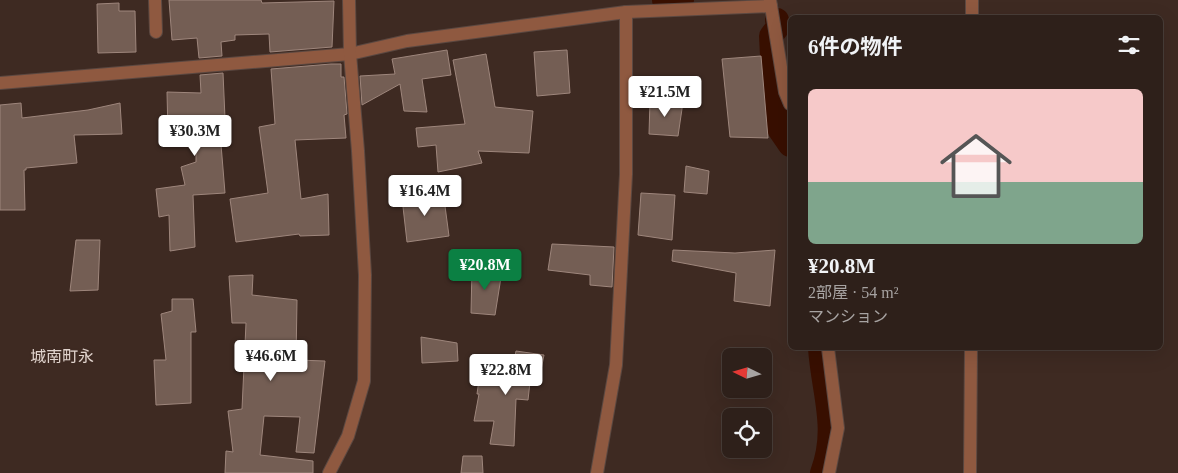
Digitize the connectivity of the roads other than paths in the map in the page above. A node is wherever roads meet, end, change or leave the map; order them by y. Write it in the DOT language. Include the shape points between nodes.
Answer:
graph roads {
  1 [pos="155,0"];
  2 [pos="349,0"];
  3 [pos="972,0"];
  4 [pos="771,3"];
  5 [pos="626,12"];
  6 [pos="972,15"];
  7 [pos="156,32"];
  8 [pos="350,54"];
  9 [pos="0,83"];
  10 [pos="788,99"];
  11 [pos="828,350"];
  12 [pos="971,350"];
  13 [pos="329,473"];
  14 [pos="598,473"];
  15 [pos="829,473"];
  16 [pos="970,473"];
  1 -- 7 [label="street"];
  2 -- 8 [label="street"];
  3 -- 6 [label="street"];
  4 -- 5 [label="street"];
  4 -- 10 [label="street"];
  5 -- 8 [label="street" via="407,41"];
  5 -- 14 [label="street" via="626,174 616,365"];
  8 -- 9 [label="street"];
  8 -- 13 [label="street" via="365,275 364,381 348,436"];
  11 -- 15 [label="street" via="838,428"];
  12 -- 16 [label="street"];
}
